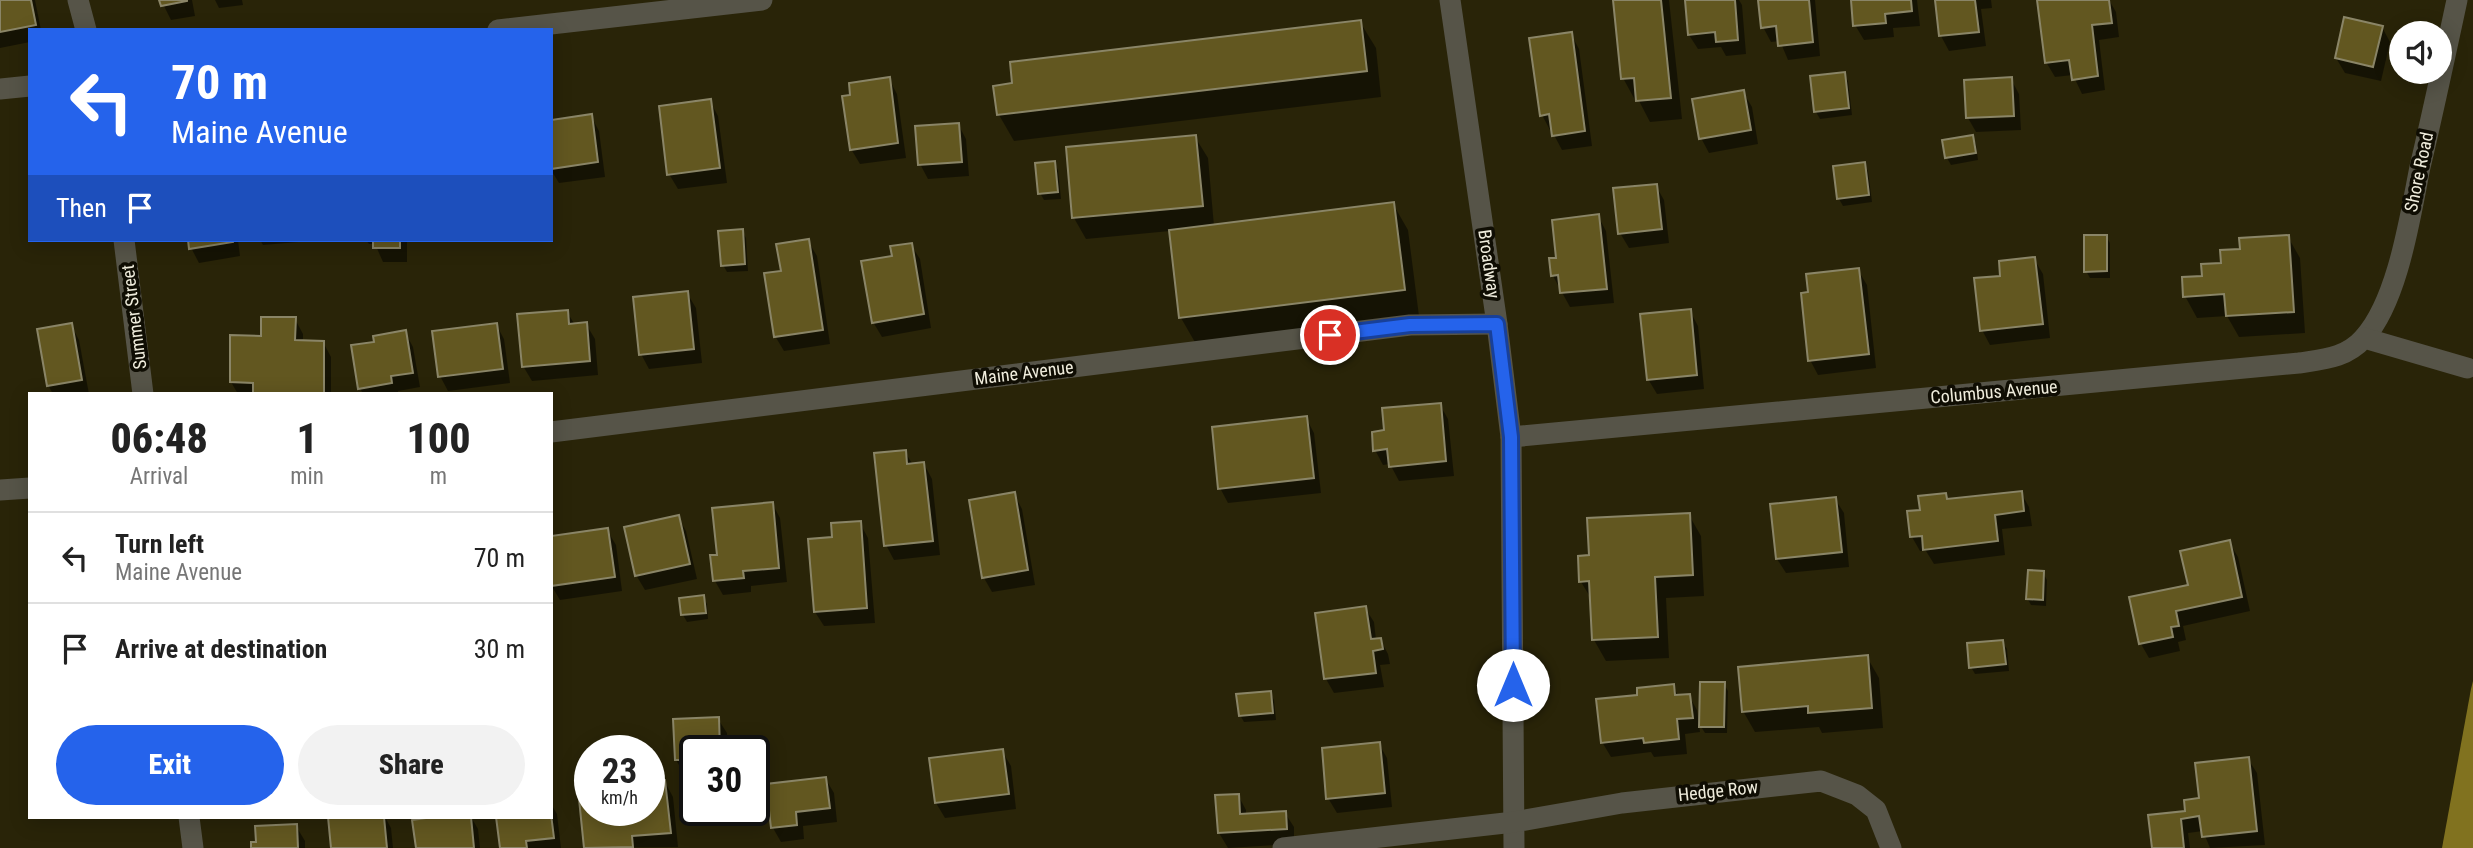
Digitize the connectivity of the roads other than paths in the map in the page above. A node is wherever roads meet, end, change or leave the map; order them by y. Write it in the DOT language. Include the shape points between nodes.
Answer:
graph roads {
  1 [pos="78,0"];
  2 [pos="762,0"];
  3 [pos="1450,0"];
  4 [pos="2457,0"];
  5 [pos="580,10"];
  6 [pos="85,28"];
  7 [pos="506,28"];
  8 [pos="28,86"];
  9 [pos="0,89"];
  10 [pos="124,242"];
  11 [pos="1497,324"];
  12 [pos="2364,338"];
  13 [pos="2468,368"];
  14 [pos="143,392"];
  15 [pos="553,432"];
  16 [pos="1511,437"];
  17 [pos="28,488"];
  18 [pos="0,489"];
  19 [pos="190,819"];
  20 [pos="1514,822"];
  21 [pos="192,848"];
  22 [pos="1283,848"];
  23 [pos="1514,848"];
  24 [pos="1891,848"];
  1 -- 6 [label="street"];
  2 -- 5 [label="street"];
  3 -- 11 [label="street, Broadway"];
  4 -- 12 [label="street, Shore Road" via="2403,249 2384,306"];
  5 -- 7 [label="street"];
  8 -- 9 [label="street"];
  10 -- 14 [label="street, Summer Street"];
  11 -- 15 [label="street, Maine Avenue" via="1410,325"];
  11 -- 16 [label="street, Broadway"];
  12 -- 13 [label="street"];
  12 -- 16 [label="street, Columbus Avenue" via="2339,357 2299,363"];
  16 -- 20 [label="street, Broadway"];
  17 -- 18 [label="street"];
  19 -- 21 [label="street"];
  20 -- 22 [label="street, Hedge Row"];
  20 -- 23 [label="street, Broadway"];
  20 -- 24 [label="street, Hedge Row" via="1622,803 1821,781 1857,795 1876,810"];
}
